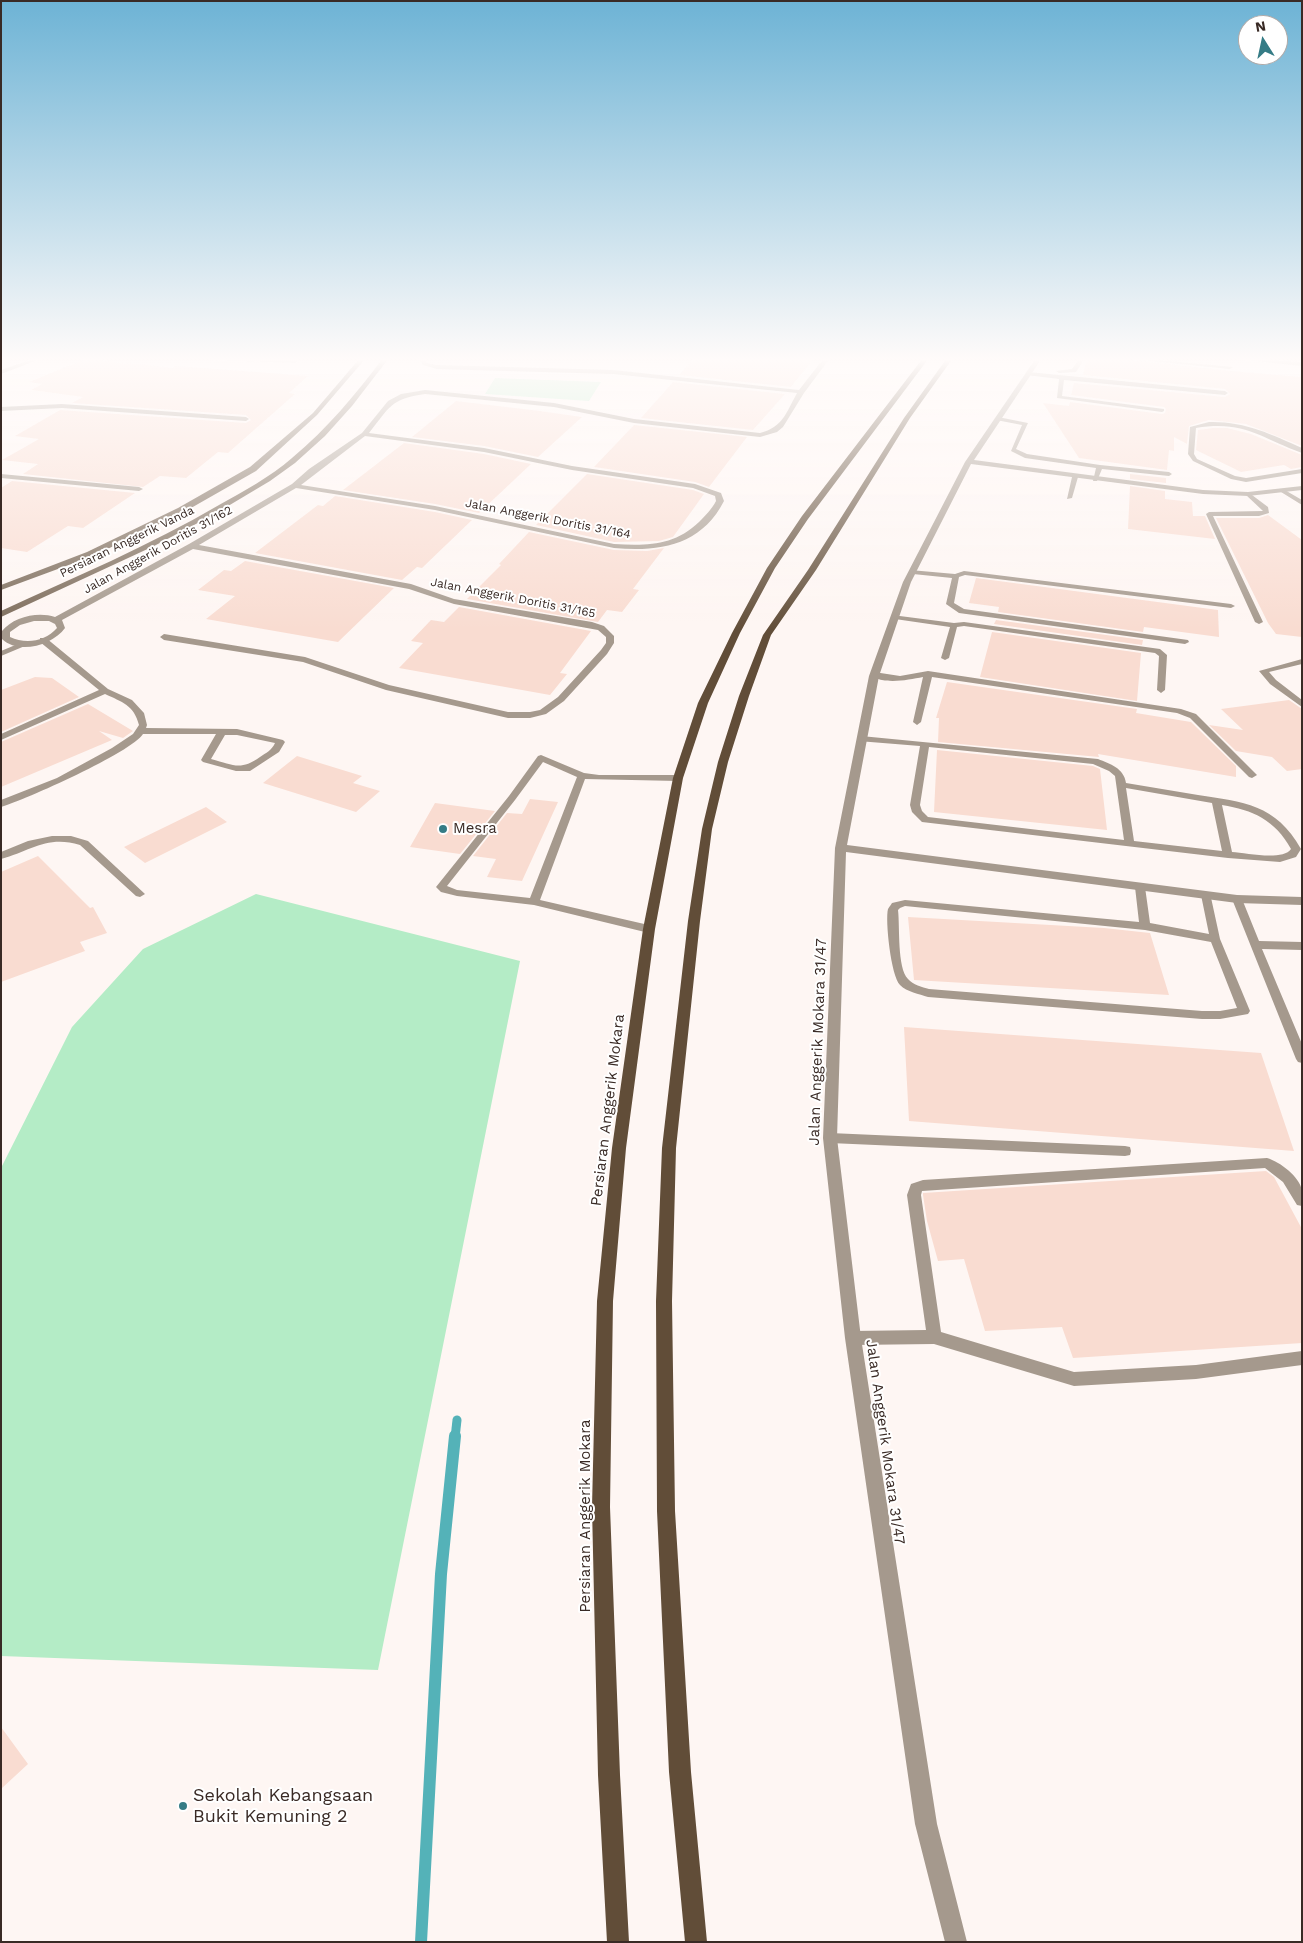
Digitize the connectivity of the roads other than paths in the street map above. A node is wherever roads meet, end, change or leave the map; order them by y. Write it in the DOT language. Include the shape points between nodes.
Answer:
graph roads {
  1 [pos="276,449"];
  2 [pos="305,449"];
  3 [pos="343,449"];
  4 [pos="474,449"];
  5 [pos="857,449"];
  6 [pos="888,449"];
  7 [pos="978,449"];
  8 [pos="1014,449"];
  9 [pos="1191,449"];
  10 [pos="969,462"];
  11 [pos="1100,467"];
  12 [pos="1302,470"];
  13 [pos="1169,474"];
  14 [pos="1,476"];
  15 [pos="1075,477"];
  16 [pos="1095,480"];
  17 [pos="295,486"];
  18 [pos="1302,488"];
  19 [pos="138,489"];
  20 [pos="1283,491"];
  21 [pos="1248,494"];
  22 [pos="1069,498"];
  23 [pos="1302,503"];
  24 [pos="192,546"];
  25 [pos="913,572"];
  26 [pos="956,576"];
  27 [pos="1,588"];
  28 [pos="1231,606"];
  29 [pos="15,607"];
  30 [pos="1,614"];
  31 [pos="895,617"];
  32 [pos="1,619"];
  33 [pos="26,620"];
  34 [pos="56,620"];
  35 [pos="1259,622"];
  36 [pos="14,624"];
  37 [pos="954,625"];
  38 [pos="3,637"];
  39 [pos="164,637"];
  40 [pos="43,640"];
  41 [pos="1185,642"];
  42 [pos="28,643"];
  43 [pos="1,654"];
  44 [pos="945,658"];
  45 [pos="1302,661"];
  46 [pos="928,674"];
  47 [pos="874,675"];
  48 [pos="1161,690"];
  49 [pos="106,691"];
  50 [pos="1302,704"];
  51 [pos="917,722"];
  52 [pos="141,731"];
  53 [pos="222,732"];
  54 [pos="1,736"];
  55 [pos="862,739"];
  56 [pos="925,744"];
  57 [pos="1252,775"];
  58 [pos="582,776"];
  59 [pos="678,778"];
  60 [pos="1123,785"];
  61 [pos="1216,800"];
  62 [pos="1,804"];
  63 [pos="1129,843"];
  64 [pos="841,848"];
  65 [pos="1228,855"];
  66 [pos="1,856"];
  67 [pos="1140,887"];
  68 [pos="140,894"];
  69 [pos="1206,895"];
  70 [pos="1238,899"];
  71 [pos="1302,901"];
  72 [pos="534,902"];
  73 [pos="1145,926"];
  74 [pos="649,929"];
  75 [pos="1215,939"];
  76 [pos="1255,945"];
  77 [pos="1302,946"];
  78 [pos="1302,1059"];
  79 [pos="830,1138"];
  80 [pos="1125,1151"];
  81 [pos="1302,1201"];
  82 [pos="934,1337"];
  83 [pos="853,1338"];
  84 [pos="1302,1358"];
  85 [pos="618,1942"];
  86 [pos="696,1942"];
  87 [pos="956,1942"];
  1 -- 27 [label="street, Persiaran Anggerik Vanda" via="253,469 181,510 90,554"];
  2 -- 29 [label="street, Persiaran Anggerik Vanda" via="278,473 207,516"];
  3 -- 17 [label="street, Jalan Anggerik Doritis 31/162"];
  4 -- 17 [label="street, Jalan Anggerik Doritis 31/164" via="572,468 695,486 718,495 720,502 686,538 675,544 634,548 435,508"];
  5 -- 59 [label="main road, Persiaran Anggerik Mokara" via="771,568 736,632 703,703"];
  6 -- 86 [label="main road" via="767,635 722,762 707,829 694,921 669,1148 664,1301 666,1512 680,1772"];
  7 -- 10 [label="street, Jalan Anggerik Mokara 31/47"];
  8 -- 11 [label="lane" via="1025,456"];
  9 -- 12 [label="lane" via="1194,460 1232,478 1246,480"];
  10 -- 15 [label="street"];
  10 -- 25 [label="street, Jalan Anggerik Mokara 31/47"];
  11 -- 13 [label="lane"];
  11 -- 16 [label="lane"];
  14 -- 19 [label="street"];
  15 -- 16 [label="street"];
  15 -- 22 [label="lane"];
  16 -- 21 [label="street"];
  17 -- 24 [label="street, Jalan Anggerik Doritis 31/162"];
  18 -- 20 [label="street"];
  20 -- 21 [label="street"];
  20 -- 23 [label="lane"];
  21 -- 35 [label="lane" via="1266,508 1266,512 1209,514"];
  24 -- 34 [label="street, Jalan Anggerik Doritis 31/162"];
  24 -- 39 [label="street, Jalan Anggerik Doritis 31/165" via="592,625 610,636 610,643 543,712 508,716 386,687 305,660"];
  25 -- 26 [label="lane"];
  25 -- 31 [label="street, Jalan Anggerik Mokara 31/47"];
  26 -- 28 [label="lane" via="964,573"];
  26 -- 41 [label="lane" via="950,604 962,611"];
  29 -- 30 [label="street, Persiaran Anggerik Vanda"];
  29 -- 33 [label="street"];
  31 -- 37 [label="lane"];
  31 -- 47 [label="street, Jalan Anggerik Mokara 31/47"];
  32 -- 36 [label="street"];
  33 -- 34 [label="street"];
  33 -- 36 [label="street"];
  34 -- 40 [label="street" via="61,628"];
  36 -- 38 [label="street"];
  37 -- 44 [label="lane"];
  37 -- 48 [label="lane" via="982,626 1157,651 1163,655"];
  38 -- 42 [label="street" via="15,643"];
  40 -- 42 [label="street"];
  40 -- 49 [label="lane"];
  42 -- 43 [label="lane"];
  45 -- 50 [label="lane" via="1263,671"];
  46 -- 47 [label="lane" via="900,679"];
  46 -- 51 [label="lane"];
  46 -- 57 [label="lane" via="1178,711 1193,716"];
  47 -- 55 [label="street, Jalan Anggerik Mokara 31/47"];
  49 -- 52 [label="lane" via="128,702 140,713"];
  49 -- 54 [label="lane"];
  52 -- 53 [label="lane"];
  52 -- 62 [label="lane" via="115,750 60,780"];
  53 -- 53 [label="lane" via="237,732 280,742 276,750 250,768 236,768 206,760"];
  55 -- 56 [label="lane"];
  55 -- 64 [label="street, Jalan Anggerik Mokara 31/47"];
  56 -- 60 [label="lane" via="1095,761 1116,770"];
  56 -- 63 [label="lane" via="915,805 925,820"];
  58 -- 59 [label="lane"];
  58 -- 72 [label="lane"];
  58 -- 72 [label="lane" via="541,758 441,887 457,893"];
  59 -- 74 [label="main road, Persiaran Anggerik Mokara"];
  60 -- 61 [label="lane"];
  60 -- 63 [label="lane"];
  61 -- 65 [label="lane"];
  61 -- 65 [label="lane" via="1264,813 1291,839 1296,849 1292,855 1280,859"];
  63 -- 65 [label="lane"];
  64 -- 67 [label="street"];
  64 -- 79 [label="street, Jalan Anggerik Mokara 31/47"];
  66 -- 68 [label="lane" via="32,843 71,839 84,844"];
  67 -- 69 [label="street"];
  67 -- 73 [label="lane"];
  69 -- 70 [label="street"];
  69 -- 75 [label="lane"];
  70 -- 71 [label="street"];
  70 -- 76 [label="lane"];
  72 -- 74 [label="lane"];
  73 -- 75 [label="lane"];
  73 -- 75 [label="lane" via="916,903 896,905 893,910 898,969 903,980 928,993 1202,1015 1244,1011"];
  74 -- 85 [label="main road, Persiaran Anggerik Mokara" via="618,1148 605,1301 601,1507"];
  76 -- 77 [label="lane"];
  76 -- 78 [label="lane"];
  79 -- 80 [label="lane"];
  79 -- 83 [label="street, Jalan Anggerik Mokara 31/47"];
  81 -- 82 [label="lane" via="1280,1169 1267,1163 923,1185 916,1188 914,1195"];
  82 -- 83 [label="lane"];
  82 -- 84 [label="lane" via="1074,1379 1196,1372"];
  83 -- 87 [label="street, Jalan Anggerik Mokara 31/47" via="926,1824"];
}
